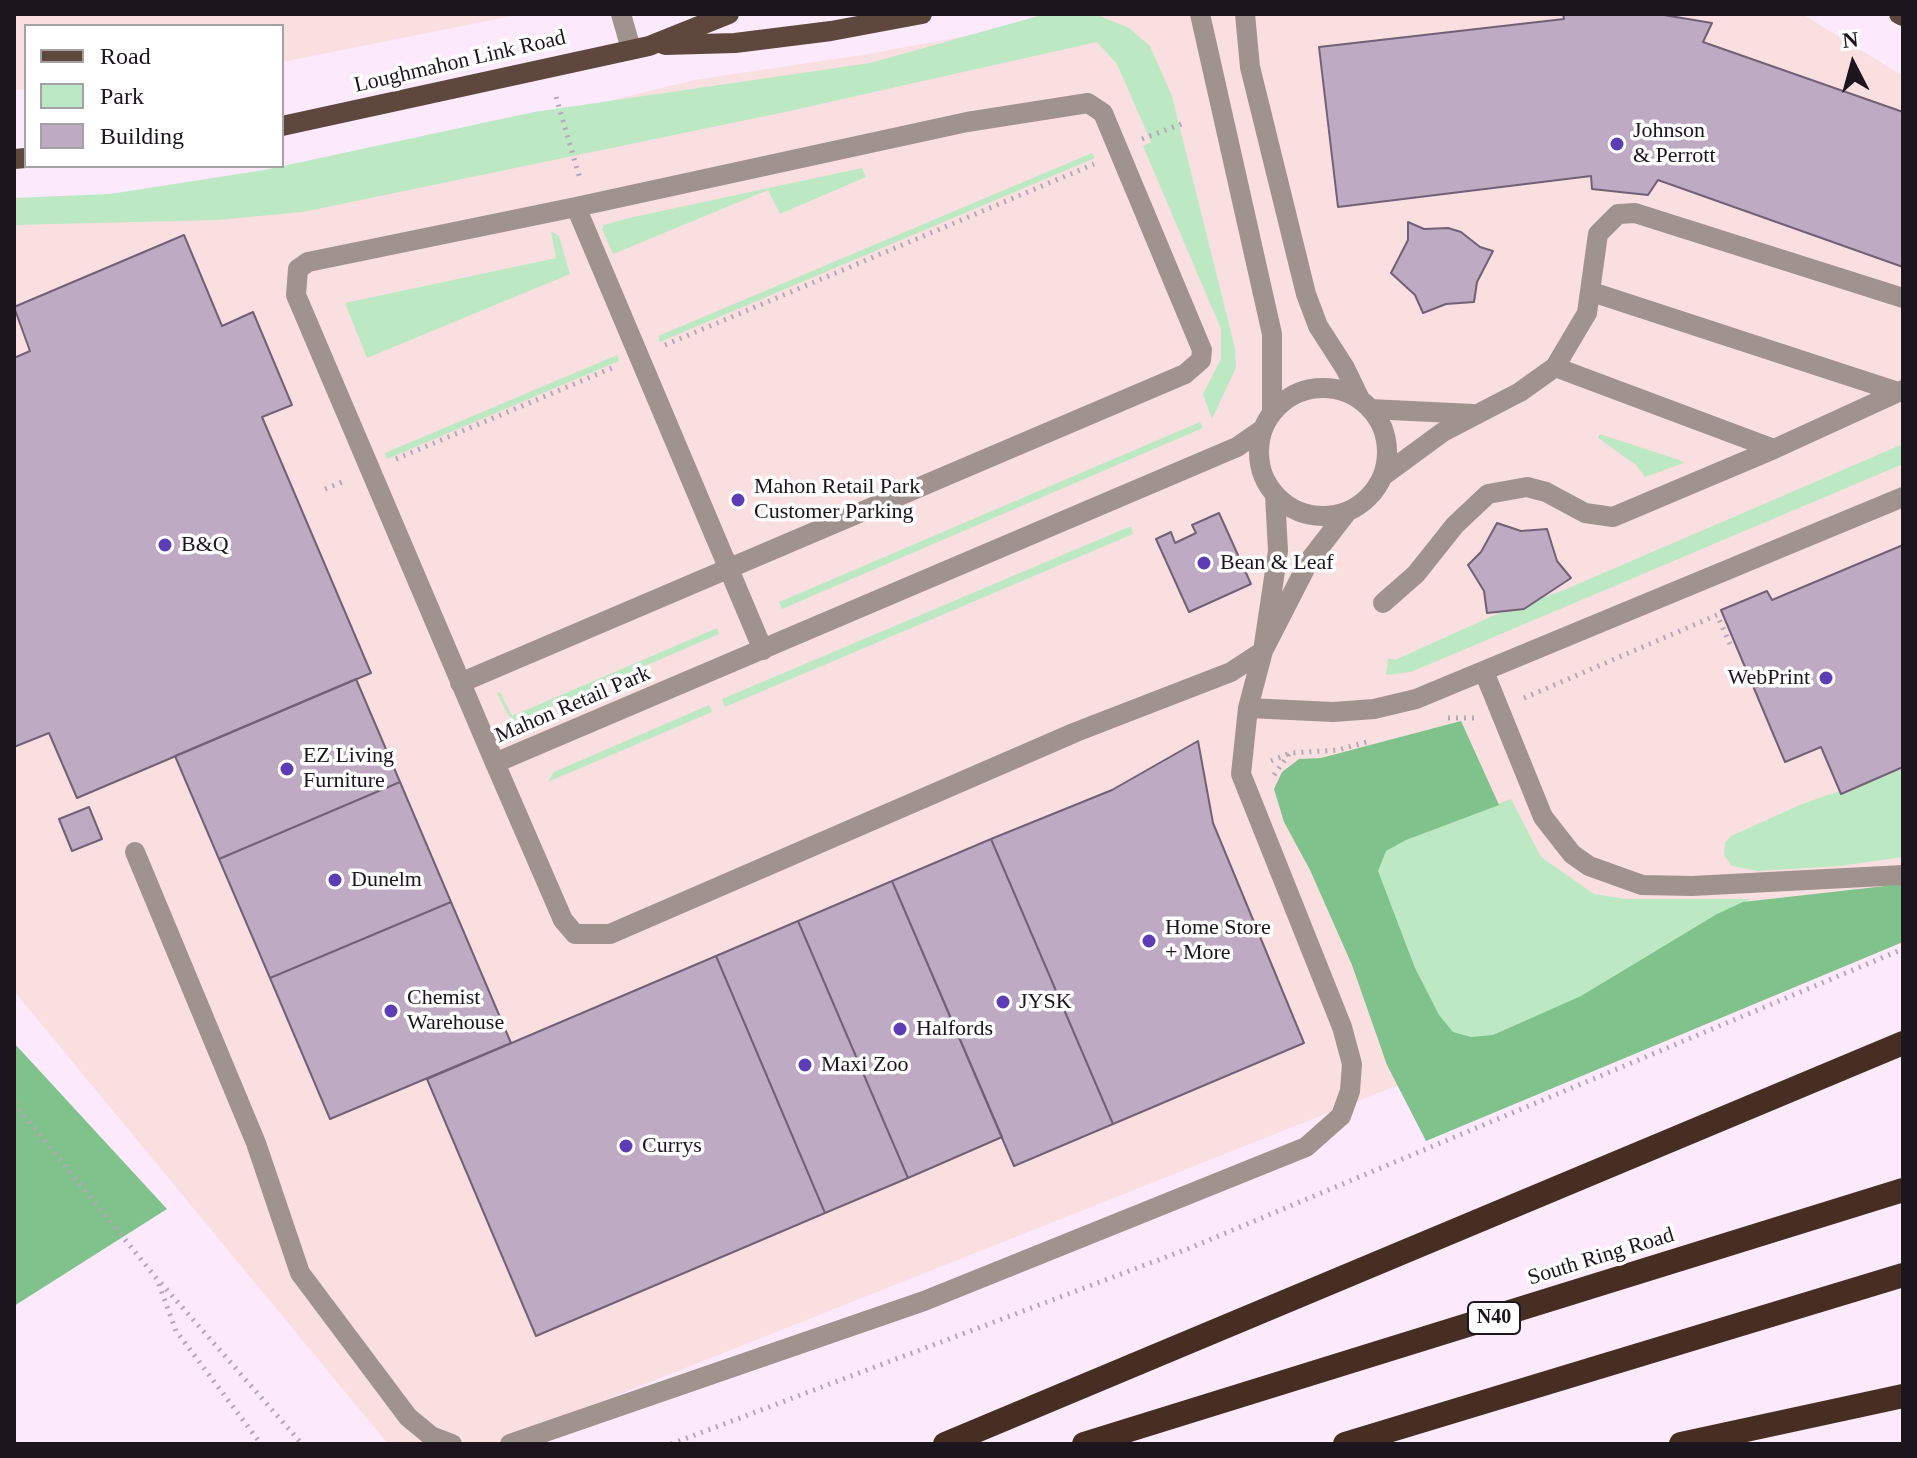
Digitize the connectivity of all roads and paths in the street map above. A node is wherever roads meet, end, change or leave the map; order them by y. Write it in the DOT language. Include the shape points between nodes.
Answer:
graph roads {
  1 [pos="621,14"];
  2 [pos="729,14"];
  3 [pos="922,14"];
  4 [pos="1200,14"];
  5 [pos="1245,14"];
  6 [pos="640,48"];
  7 [pos="548,67"];
  8 [pos="1184,123"];
  9 [pos="284,126"];
  10 [pos="1120,151"];
  11 [pos="576,207"];
  12 [pos="1592,292"];
  13 [pos="1903,298"];
  14 [pos="638,356"];
  15 [pos="1555,367"];
  16 [pos="1900,391"];
  17 [pos="1366,405"];
  18 [pos="1477,415"];
  19 [pos="1268,421"];
  20 [pos="1774,449"];
  21 [pos="369,471"];
  22 [pos="1383,476"];
  23 [pos="325,489"];
  24 [pos="1275,495"];
  25 [pos="1903,497"];
  26 [pos="1347,512"];
  27 [pos="728,571"];
  28 [pos="1383,603"];
  29 [pos="763,650"];
  30 [pos="1263,651"];
  31 [pos="1485,674"];
  32 [pos="460,683"];
  33 [pos="1248,708"];
  34 [pos="495,763"];
  35 [pos="135,852"];
  36 [pos="1903,875"];
  37 [pos="1903,949"];
  38 [pos="1903,1043"];
  39 [pos="14,1103"];
  40 [pos="1903,1190"];
  41 [pos="1903,1275"];
  42 [pos="157,1279"];
  43 [pos="1903,1396"];
  44 [pos="261,1444"];
  45 [pos="302,1444"];
  46 [pos="452,1444"];
  47 [pos="510,1444"];
  48 [pos="671,1444"];
  49 [pos="945,1444"];
  50 [pos="1084,1444"];
  51 [pos="1345,1444"];
  52 [pos="1681,1444"];
  1 -- 6 [label="lane"];
  2 -- 6 [label="main road, Loughmahon Link Road"];
  3 -- 6 [label="main road, Loughmahon Link Road" via="735,43"];
  4 -- 19 [label="lane" via="1272,334"];
  5 -- 17 [label="lane" via="1250,67 1306,294 1318,326"];
  6 -- 7 [label="main road, Loughmahon Link Road"];
  7 -- 9 [label="main road, Loughmahon Link Road"];
  7 -- 11 [label="path" via="581,183"];
  8 -- 10 [label="path"];
  10 -- 11 [label="lane" via="1103,113 1078,102"];
  10 -- 14 [label="path"];
  10 -- 27 [label="lane" via="1202,350 1201,360"];
  11 -- 14 [label="lane"];
  11 -- 21 [label="lane" via="308,262 298,269 296,295"];
  12 -- 13 [label="lane" via="1598,234 1618,214 1635,213"];
  12 -- 15 [label="lane" via="1579,331"];
  12 -- 16 [label="lane"];
  14 -- 21 [label="path"];
  14 -- 27 [label="lane"];
  15 -- 18 [label="lane"];
  15 -- 20 [label="lane"];
  16 -- 20 [label="lane"];
  17 -- 18 [label="lane"];
  17 -- 19 [label="lane" via="1329,388 1307,390 1288,398"];
  17 -- 22 [label="lane" via="1386,439"];
  18 -- 22 [label="lane" via="1443,432"];
  19 -- 24 [label="lane" via="1259,463"];
  19 -- 29 [label="lane, Mahon Retail Park" via="1237,447"];
  20 -- 28 [label="lane" via="1613,517 1585,513 1527,487 1488,494"];
  21 -- 23 [label="path"];
  21 -- 32 [label="lane"];
  22 -- 26 [label="lane" via="1362,503"];
  24 -- 26 [label="lane" via="1308,515"];
  24 -- 30 [label="lane" via="1278,551"];
  25 -- 31 [label="lane"];
  26 -- 30 [label="lane" via="1309,561"];
  27 -- 29 [label="lane"];
  27 -- 32 [label="lane"];
  29 -- 34 [label="lane, Mahon Retail Park"];
  30 -- 33 [label="lane"];
  30 -- 34 [label="lane, Mahon Retail Park" via="1231,672 1076,732 610,934 575,934 563,920"];
  31 -- 33 [label="lane" via="1374,709"];
  31 -- 36 [label="lane" via="1543,817 1572,854 1589,866 1642,885"];
  32 -- 34 [label="lane"];
  33 -- 47 [label="lane" via="1240,758 1244,787 1342,1027 1352,1064 1341,1116 1306,1147 939,1295"];
  35 -- 46 [label="lane" via="256,1143 300,1273 408,1417 431,1436"];
  37 -- 48 [label="path" via="1190,1248"];
  38 -- 49 [label="highway"];
  39 -- 42 [label="path"];
  40 -- 50 [label="highway, South Ring Road / N40"];
  41 -- 51 [label="highway"];
  42 -- 44 [label="path" via="176,1331"];
  42 -- 45 [label="path"];
  43 -- 52 [label="highway"];
}
